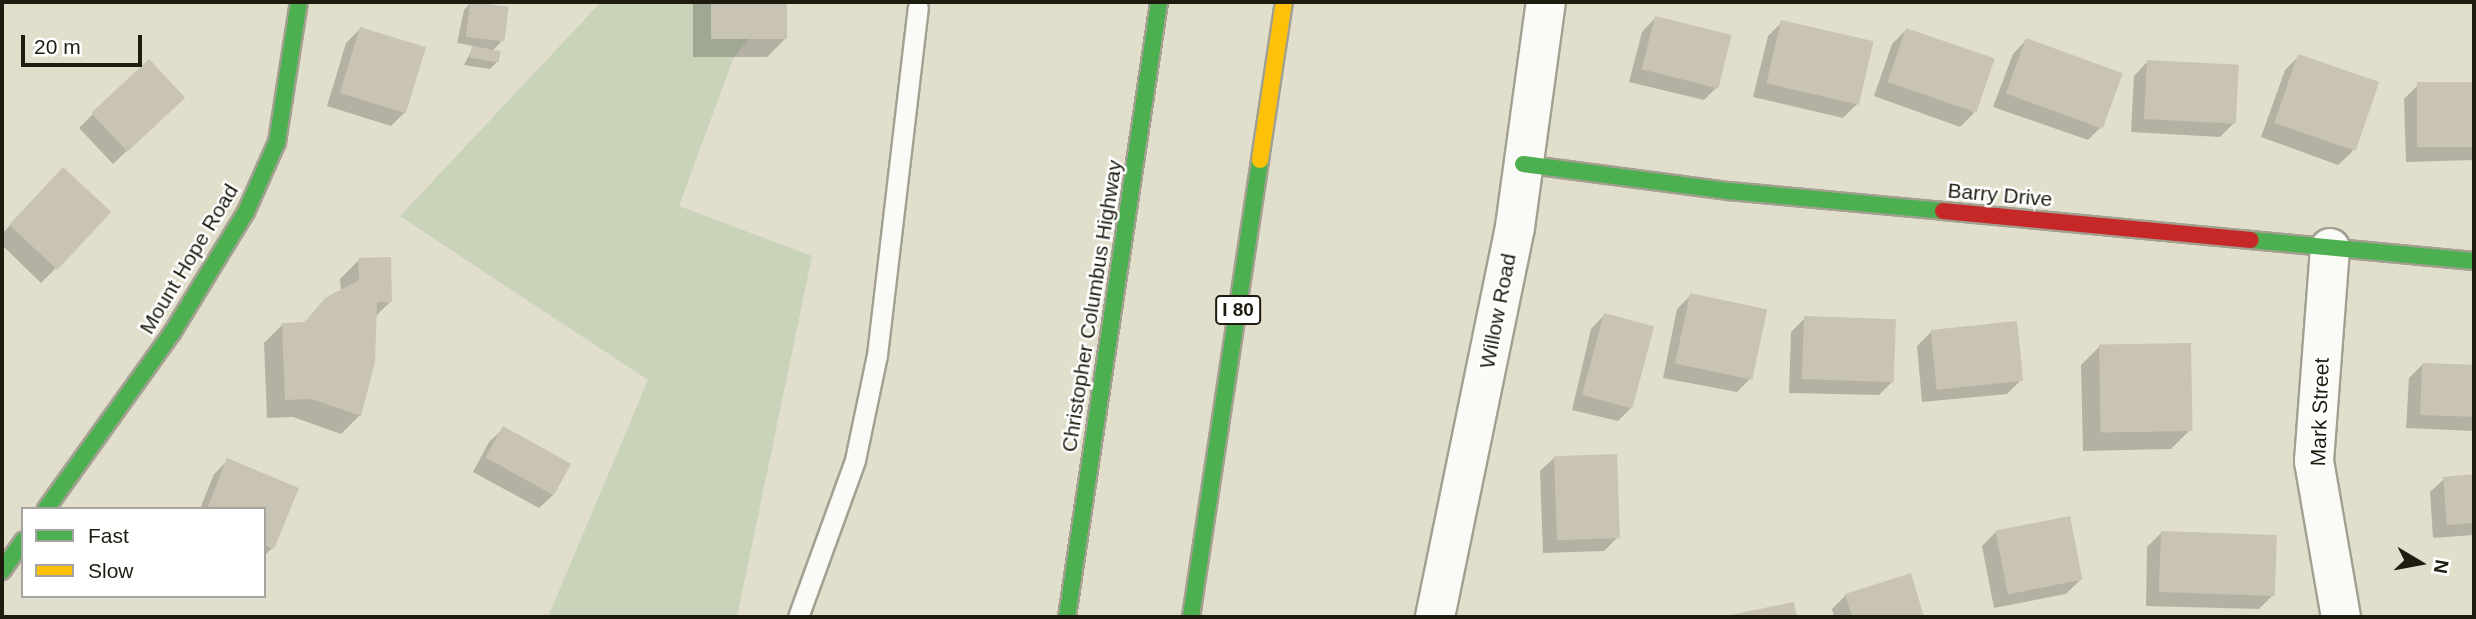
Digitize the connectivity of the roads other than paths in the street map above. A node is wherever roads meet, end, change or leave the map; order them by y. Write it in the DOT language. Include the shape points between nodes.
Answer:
graph roads {
  1 [pos="299,2"];
  2 [pos="1159,2"];
  3 [pos="1284,2"];
  4 [pos="1546,2"];
  5 [pos="918,7"];
  6 [pos="1523,164"];
  7 [pos="2330,248"];
  8 [pos="2474,261"];
  9 [pos="47,507"];
  10 [pos="21,544"];
  11 [pos="2,571"];
  12 [pos="798,617"];
  13 [pos="1067,617"];
  14 [pos="1191,617"];
  15 [pos="1435,617"];
  16 [pos="2341,617"];
  1 -- 9 [label="main road, Mount Hope Road" via="277,142 246,212 172,333"];
  2 -- 13 [label="main road, Christopher Columbus Highway"];
  3 -- 14 [label="main road, I 80"];
  4 -- 6 [label="street, Willow Road"];
  5 -- 12 [label="lane" via="877,355 855,460"];
  6 -- 7 [label="main road, Barry Drive" via="1729,191"];
  6 -- 15 [label="street, Willow Road" via="1515,227"];
  7 -- 8 [label="main road, Barry Drive"];
  7 -- 16 [label="street, Mark Street" via="2314,461"];
  10 -- 11 [label="main road"];
}
